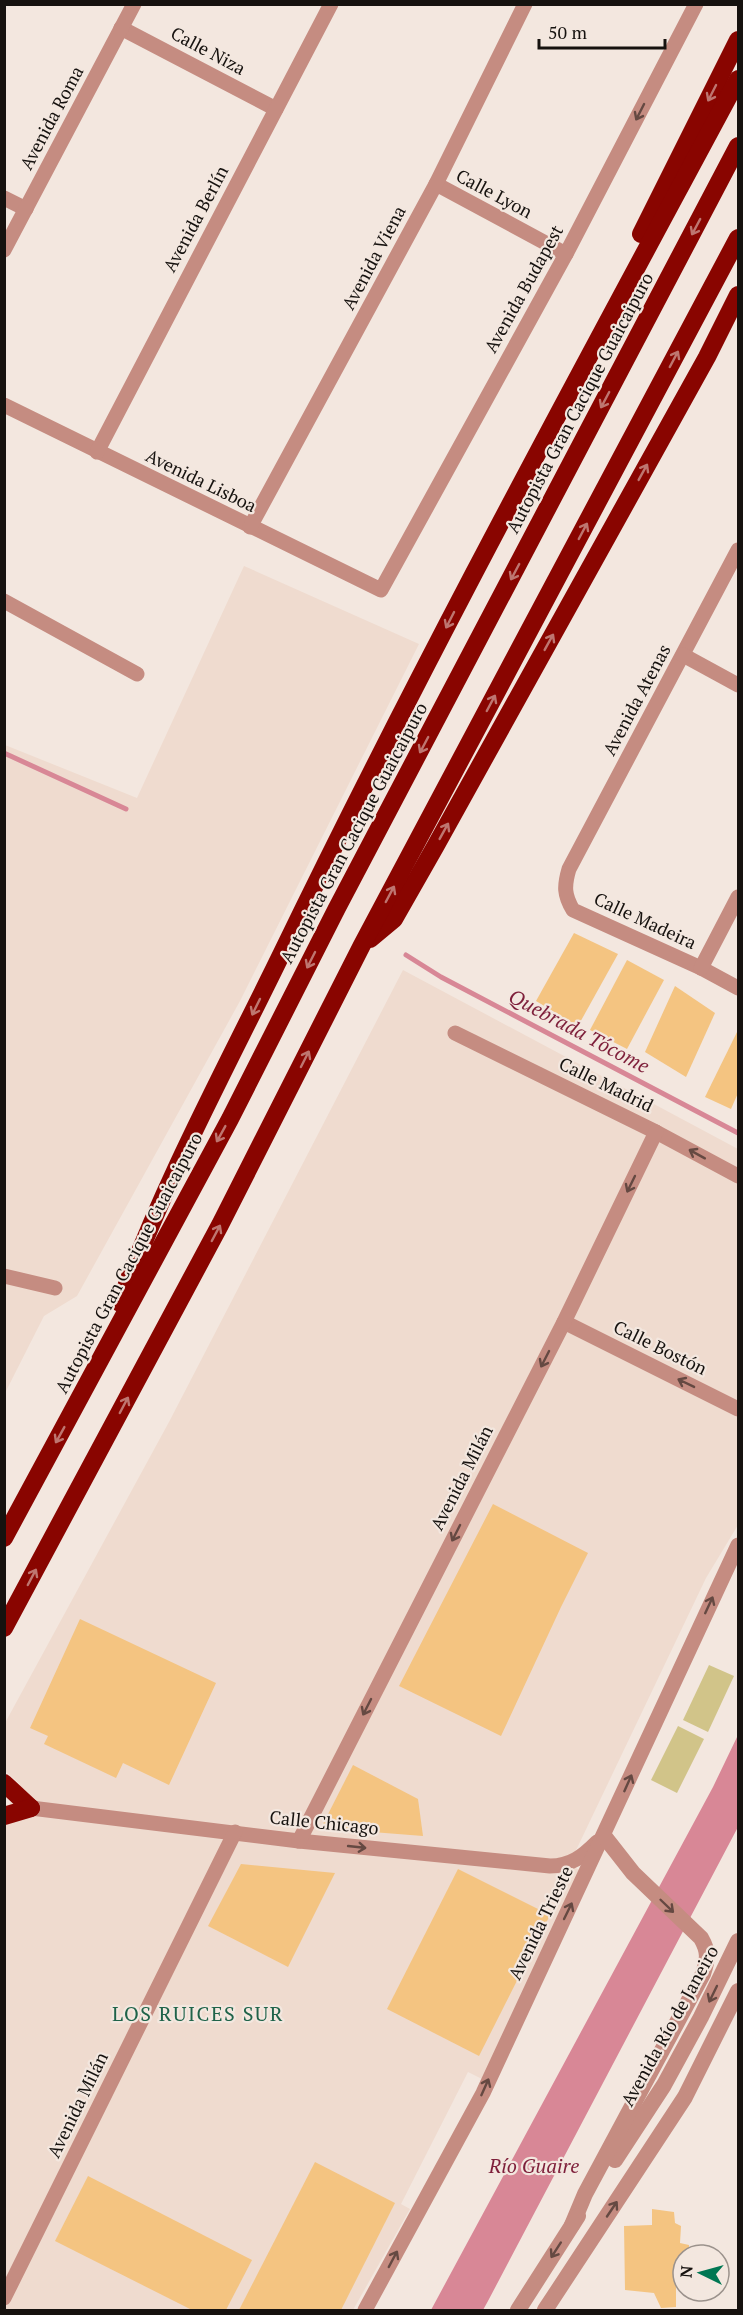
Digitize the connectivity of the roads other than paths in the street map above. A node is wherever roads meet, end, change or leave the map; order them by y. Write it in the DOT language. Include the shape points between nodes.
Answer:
graph roads {
  1 [pos="134,4"];
  2 [pos="331,4"];
  3 [pos="525,4"];
  4 [pos="696,4"];
  5 [pos="121,28"];
  6 [pos="738,40"];
  7 [pos="738,79"];
  8 [pos="276,109"];
  9 [pos="738,146"];
  10 [pos="436,184"];
  11 [pos="4,198"];
  12 [pos="26,209"];
  13 [pos="738,238"];
  14 [pos="4,250"];
  15 [pos="566,254"];
  16 [pos="738,295"];
  17 [pos="4,405"];
  18 [pos="97,452"];
  19 [pos="250,527"];
  20 [pos="738,550"];
  21 [pos="476,568"];
  22 [pos="381,590"];
  23 [pos="4,602"];
  24 [pos="683,656"];
  25 [pos="136,674"];
  26 [pos="738,685"];
  27 [pos="569,869"];
  28 [pos="738,897"];
  29 [pos="362,945"];
  30 [pos="701,968"];
  31 [pos="738,988"];
  32 [pos="455,1033"];
  33 [pos="656,1132"];
  34 [pos="738,1176"];
  35 [pos="4,1276"];
  36 [pos="55,1288"];
  37 [pos="564,1322"];
  38 [pos="92,1377"];
  39 [pos="738,1409"];
  40 [pos="4,1538"];
  41 [pos="738,1545"];
  42 [pos="4,1628"];
  43 [pos="4,1782"];
  44 [pos="31,1808"];
  45 [pos="4,1816"];
  46 [pos="235,1832"];
  47 [pos="604,1836"];
  48 [pos="299,1840"];
  49 [pos="738,1941"];
  50 [pos="738,1991"];
  51 [pos="572,2225"];
  52 [pos="4,2298"];
  53 [pos="365,2310"];
  54 [pos="518,2310"];
  55 [pos="545,2310"];
  1 -- 5 [label="street, Avenida Roma"];
  2 -- 8 [label="street, Avenida Berlín"];
  3 -- 10 [label="street, Avenida Viena"];
  4 -- 15 [label="street, Avenida Budapest, one-way"];
  5 -- 8 [label="street, Calle Niza"];
  5 -- 12 [label="street, Avenida Roma"];
  6 -- 21 [label="highway, one-way" via="534,440"];
  7 -- 21 [label="highway"];
  8 -- 18 [label="street, Avenida Berlín"];
  9 -- 38 [label="highway, Autopista Gran Cacique Guaicaipuro, one-way"];
  10 -- 15 [label="street, Calle Lyon"];
  10 -- 19 [label="street, Avenida Viena"];
  11 -- 12 [label="street"];
  12 -- 14 [label="street, Avenida Roma"];
  29 -- 13 [label="highway, one-way"];
  15 -- 22 [label="street, Avenida Budapest"];
  29 -- 16 [label="highway, one-way" via="394,919"];
  17 -- 18 [label="street, Avenida Lisboa"];
  18 -- 19 [label="street, Avenida Lisboa"];
  19 -- 22 [label="street, Avenida Lisboa"];
  20 -- 24 [label="street, Avenida Atenas"];
  21 -- 38 [label="highway, one-way" via="309,897 142,1241"];
  23 -- 25 [label="street"];
  24 -- 26 [label="street"];
  24 -- 27 [label="street, Avenida Atenas"];
  27 -- 30 [label="street, Calle Madeira" via="566,897 573,909"];
  28 -- 30 [label="street"];
  42 -- 29 [label="highway, one-way" via="215,1235"];
  30 -- 31 [label="street, Calle Madeira"];
  32 -- 33 [label="street, Calle Madrid"];
  34 -- 33 [label="street, Calle Madrid, one-way"];
  33 -- 37 [label="street, Avenida Milán, one-way"];
  35 -- 36 [label="street"];
  39 -- 37 [label="street, Calle Bostón, one-way"];
  37 -- 48 [label="street, Avenida Milán, one-way"];
  38 -- 40 [label="highway, Autopista Gran Cacique Guaicaipuro, one-way"];
  47 -- 41 [label="street, Avenida Trieste, one-way"];
  43 -- 44 [label="highway"];
  44 -- 45 [label="highway"];
  44 -- 46 [label="street, Calle Chicago"];
  46 -- 48 [label="street, Calle Chicago"];
  46 -- 52 [label="street, Avenida Milán"];
  48 -- 47 [label="street, Calle Chicago, one-way" via="550,1866 570,1863"];
  47 -- 51 [label="street, one-way" via="633,1873 701,1938 708,1958"];
  53 -- 47 [label="street, Avenida Trieste, one-way" via="483,2093"];
  49 -- 51 [label="street, Avenida Río de Janeiro, one-way" via="664,2085"];
  55 -- 50 [label="street, one-way" via="685,2097"];
  51 -- 54 [label="street, Avenida Río de Janeiro, one-way"];
}
